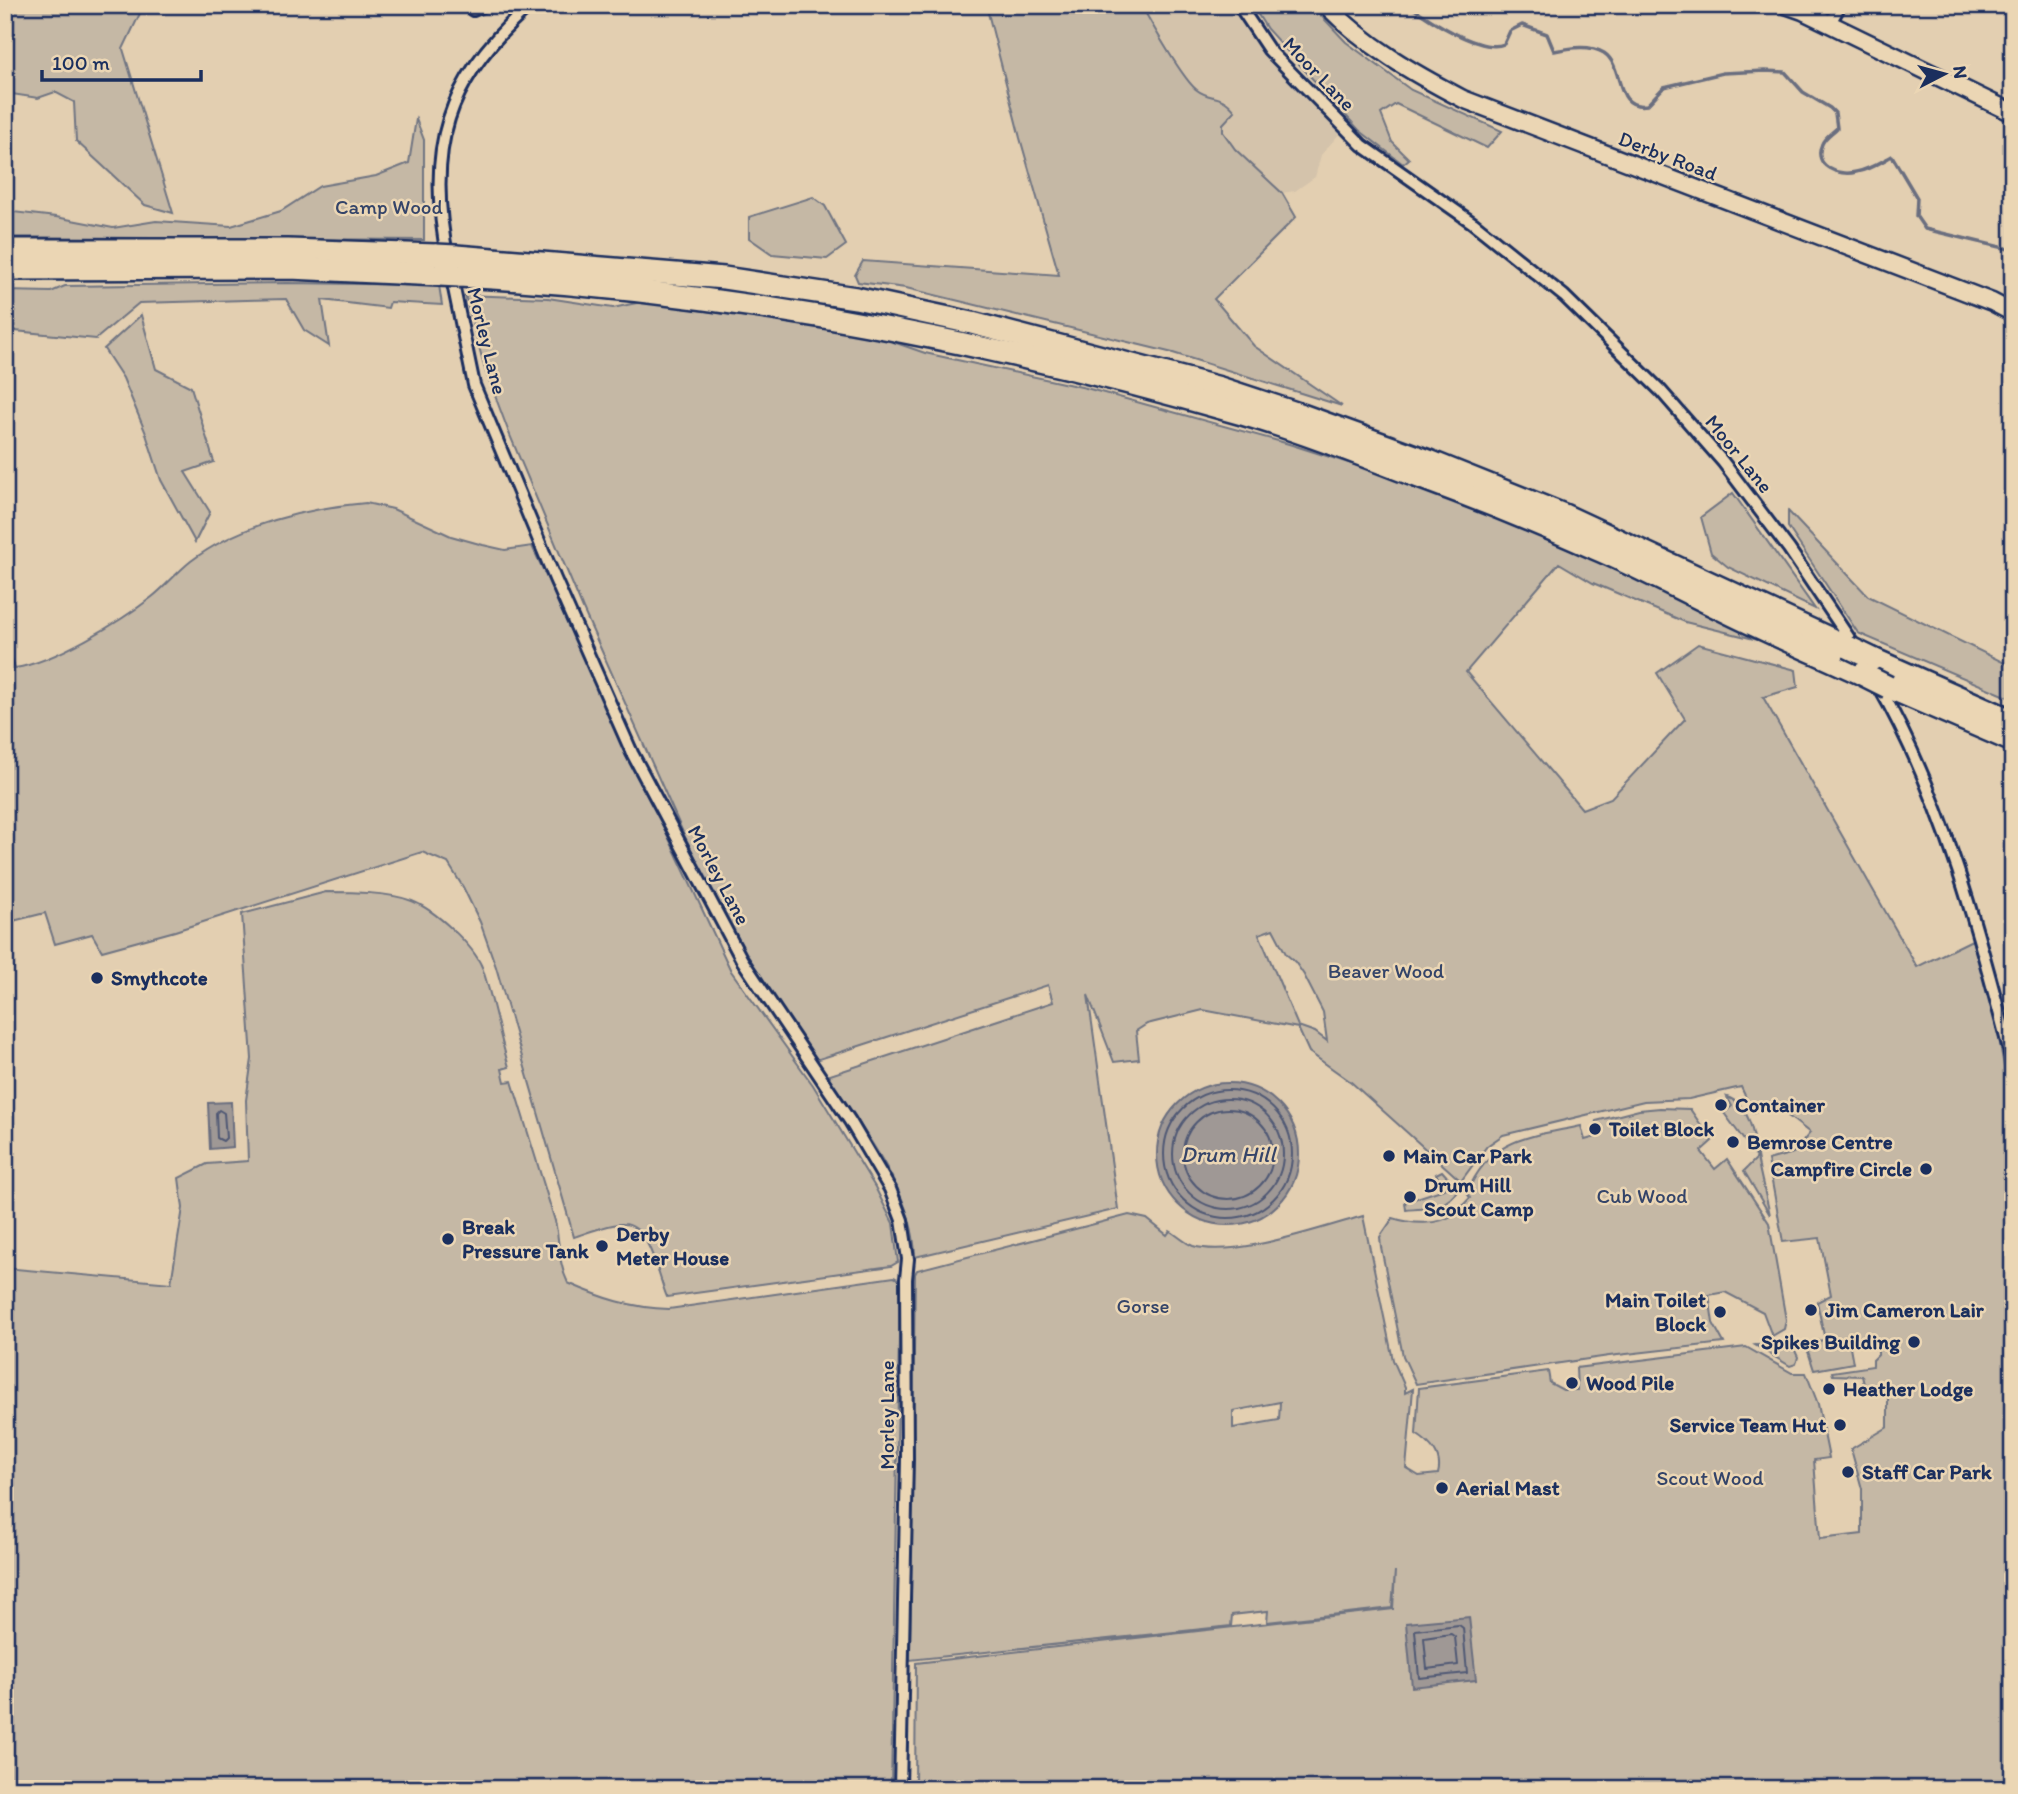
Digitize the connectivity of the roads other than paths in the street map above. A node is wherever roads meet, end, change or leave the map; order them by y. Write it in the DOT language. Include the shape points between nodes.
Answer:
graph roads {
  1 [pos="485,5"];
  2 [pos="531,5"];
  3 [pos="1239,5"];
  4 [pos="1326,5"];
  5 [pos="1786,5"];
  6 [pos="1840,5"];
  7 [pos="473,10"];
  8 [pos="1830,23"];
  9 [pos="2013,113"];
  10 [pos="5,250"];
  11 [pos="448,266"];
  12 [pos="5,269"];
  13 [pos="2013,313"];
  14 [pos="1867,666"];
  15 [pos="2013,721"];
  16 [pos="2013,741"];
  17 [pos="2013,1065"];
  18 [pos="900,1789"];
  1 -- 7 [label="street"];
  2 -- 18 [label="street, Morley Lane" via="479,57 454,103 439,169 442,234 474,385 632,753 742,960 850,1121 890,1189 902,1220 908,1270"];
  3 -- 17 [label="street, Moor Lane" via="1269,50 1362,145 1473,223 1564,296 1661,391 1789,549 1865,663 1905,738 1942,827"];
  4 -- 13 [label="main road, Derby Road" via="1350,30 1391,59 1463,99"];
  5 -- 8 [label="main road"];
  6 -- 8 [label="street"];
  8 -- 9 [label="main road"];
  10 -- 11 [label="highway" via="288,250"];
  11 -- 12 [label="highway"];
  11 -- 14 [label="highway" via="860,322 966,344 1245,415 1418,476 1597,549 1753,625"];
  11 -- 14 [label="highway, bridge" via="724,278 856,298 972,323 1220,388 1416,456 1564,515 1848,647"];
  14 -- 15 [label="highway"];
  14 -- 16 [label="highway, bridge" via="1888,687"];
}
